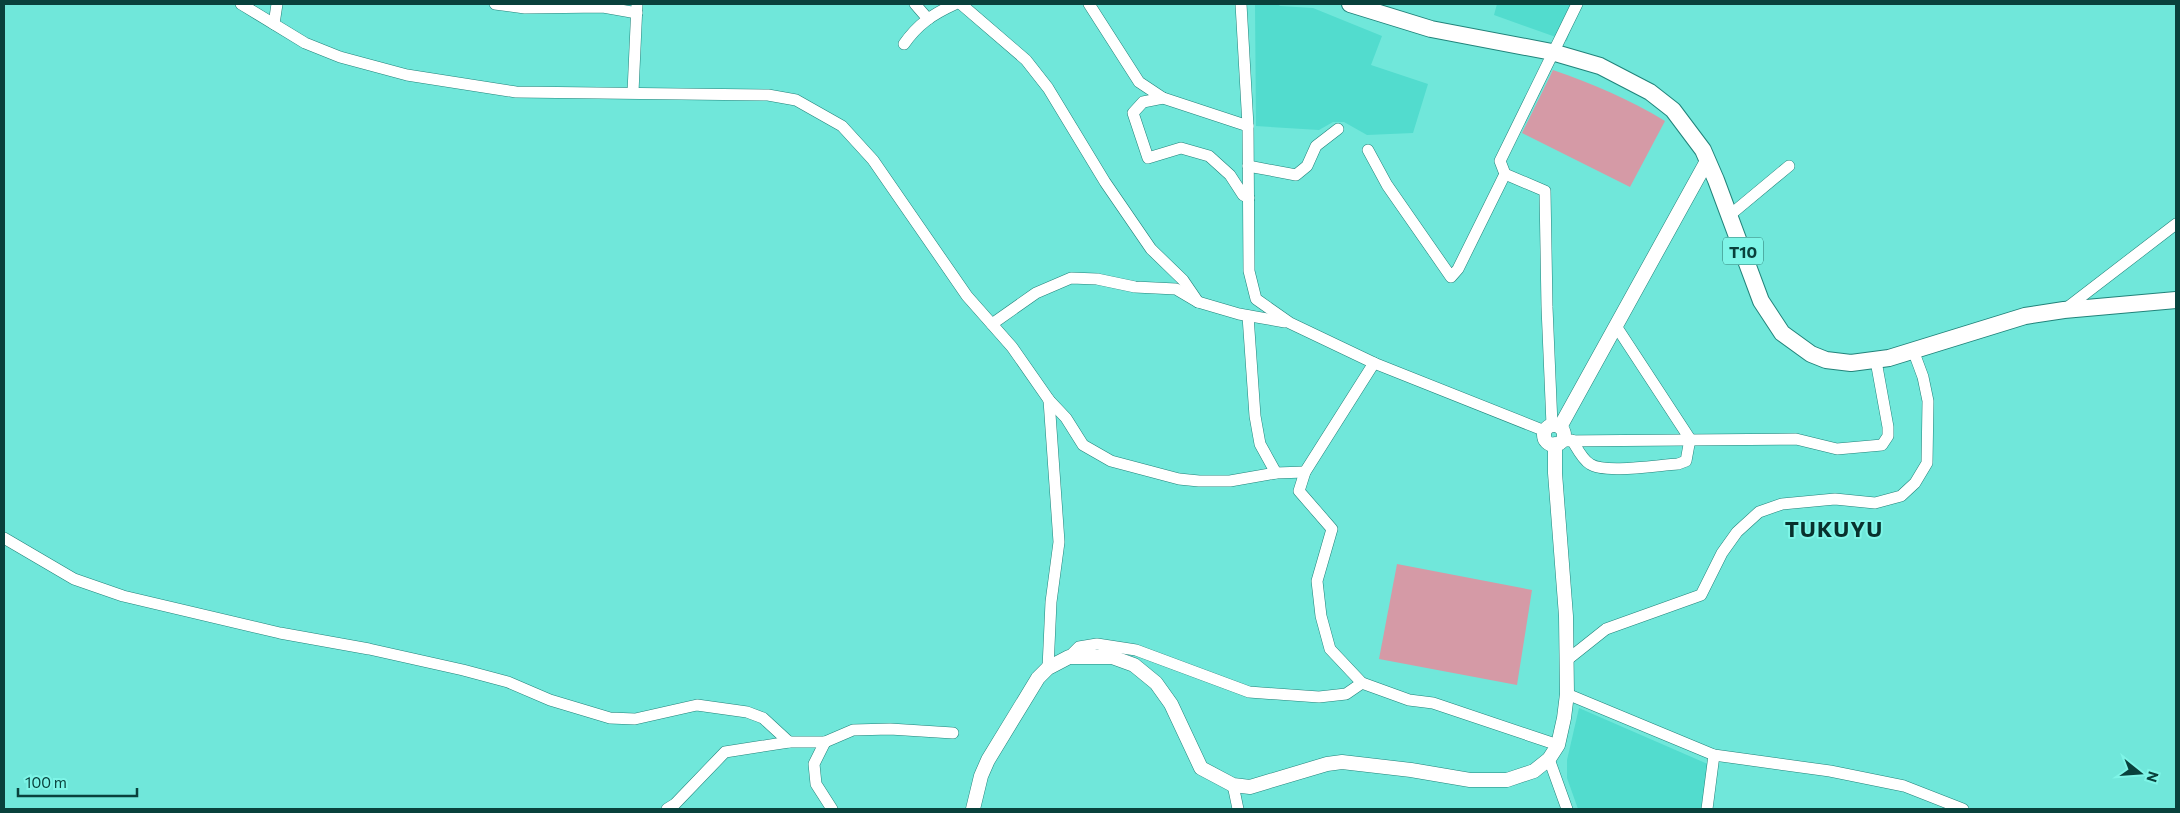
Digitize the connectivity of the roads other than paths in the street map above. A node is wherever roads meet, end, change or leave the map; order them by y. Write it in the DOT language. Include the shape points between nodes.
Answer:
graph roads {
  1 [pos="241,4"];
  2 [pos="277,4"];
  3 [pos="495,4"];
  4 [pos="915,4"];
  5 [pos="955,4"];
  6 [pos="961,4"];
  7 [pos="1089,4"];
  8 [pos="1241,4"];
  9 [pos="1350,4"];
  10 [pos="1576,4"];
  11 [pos="637,8"];
  12 [pos="928,19"];
  13 [pos="274,24"];
  14 [pos="904,44"];
  15 [pos="1552,52"];
  16 [pos="633,92"];
  17 [pos="1163,98"];
  18 [pos="1248,126"];
  19 [pos="1338,129"];
  20 [pos="1368,150"];
  21 [pos="1707,161"];
  22 [pos="1248,166"];
  23 [pos="1789,166"];
  24 [pos="1505,174"];
  25 [pos="1248,198"];
  26 [pos="1730,215"];
  27 [pos="2176,224"];
  28 [pos="2176,300"];
  29 [pos="1198,302"];
  30 [pos="2064,310"];
  31 [pos="1248,316"];
  32 [pos="1290,323"];
  33 [pos="992,324"];
  34 [pos="1616,326"];
  35 [pos="1913,350"];
  36 [pos="1876,361"];
  37 [pos="1374,363"];
  38 [pos="1048,400"];
  39 [pos="1557,435"];
  40 [pos="1690,438"];
  41 [pos="1305,472"];
  42 [pos="1276,473"];
  43 [pos="4,538"];
  44 [pos="1070,657"];
  45 [pos="1567,660"];
  46 [pos="1048,668"];
  47 [pos="1362,683"];
  48 [pos="1567,694"];
  49 [pos="953,733"];
  50 [pos="789,742"];
  51 [pos="825,742"];
  52 [pos="1558,746"];
  53 [pos="1714,756"];
  54 [pos="1549,760"];
  55 [pos="1232,785"];
  56 [pos="667,809"];
  57 [pos="832,809"];
  58 [pos="973,809"];
  59 [pos="1238,809"];
  60 [pos="1567,809"];
  61 [pos="1707,809"];
  62 [pos="1963,809"];
  1 -- 13 [label="street"];
  2 -- 13 [label="street"];
  3 -- 11 [label="street" via="525,8"];
  4 -- 12 [label="street"];
  5 -- 12 [label="street"];
  6 -- 29 [label="street" via="1026,60 1048,88 1105,182 1151,248 1183,280"];
  7 -- 17 [label="street" via="1139,82"];
  8 -- 18 [label="street"];
  9 -- 15 [label="highway, T10" via="1431,29"];
  10 -- 15 [label="street"];
  11 -- 16 [label="street"];
  12 -- 14 [label="street"];
  13 -- 16 [label="street" via="305,43 340,57 407,75 516,92"];
  15 -- 21 [label="highway, T10" via="1600,66 1650,92 1673,110 1703,150"];
  15 -- 24 [label="street" via="1500,160"];
  16 -- 33 [label="street" via="768,95 796,100 842,126 873,160 966,296"];
  17 -- 18 [label="street"];
  17 -- 25 [label="street" via="1143,102 1134,113 1148,158 1181,148 1209,156"];
  18 -- 22 [label="street"];
  19 -- 22 [label="street" via="1316,146 1307,166 1296,175"];
  20 -- 24 [label="street" via="1387,185 1451,277"];
  21 -- 26 [label="highway, T10"];
  21 -- 34 [label="main road"];
  22 -- 25 [label="street"];
  23 -- 26 [label="street"];
  24 -- 39 [label="street" via="1545,191 1547,307"];
  25 -- 32 [label="street" via="1249,271 1256,299"];
  26 -- 36 [label="highway, T10" via="1761,301 1782,334 1826,360"];
  27 -- 30 [label="street"];
  28 -- 30 [label="highway, T10"];
  29 -- 31 [label="street"];
  29 -- 33 [label="street" via="1176,289 1071,278 1036,294"];
  30 -- 35 [label="highway, T10" via="2025,316"];
  31 -- 32 [label="street"];
  31 -- 42 [label="street" via="1255,416 1260,444"];
  32 -- 37 [label="street"];
  33 -- 38 [label="street"];
  34 -- 39 [label="main road"];
  34 -- 40 [label="street"];
  35 -- 36 [label="highway, T10"];
  35 -- 45 [label="street" via="1928,401 1927,463 1915,483 1901,496 1875,503 1835,499 1782,504 1759,512 1737,532 1722,553 1700,595 1606,629"];
  36 -- 40 [label="street" via="1888,427 1888,436 1882,445 1837,449 1796,439"];
  37 -- 39 [label="street"];
  37 -- 41 [label="street"];
  38 -- 42 [label="street" via="1066,418 1083,445 1111,461 1199,482 1230,481"];
  38 -- 46 [label="street" via="1059,542"];
  39 -- 40 [label="street"];
  39 -- 40 [label="street" via="1589,464 1609,470 1683,463"];
  39 -- 45 [label="main road" via="1555,473"];
  41 -- 42 [label="street"];
  41 -- 47 [label="street" via="1299,491 1332,529 1317,581 1321,616 1330,649"];
  43 -- 50 [label="street" via="74,579 123,596 280,633 463,670 508,682 550,700 610,718 635,719 697,705 747,712 762,718"];
  44 -- 46 [label="main road"];
  44 -- 47 [label="street" via="1079,647 1097,644 1136,650 1249,692 1319,697 1346,694"];
  44 -- 55 [label="main road" via="1112,657 1134,665 1156,683 1171,704 1202,768"];
  45 -- 48 [label="main road"];
  46 -- 58 [label="main road" via="1038,678 988,760"];
  47 -- 52 [label="street" via="1409,700 1433,703"];
  48 -- 52 [label="main road"];
  48 -- 53 [label="street"];
  49 -- 51 [label="street" via="853,730"];
  50 -- 51 [label="street"];
  50 -- 56 [label="street" via="725,752"];
  51 -- 57 [label="street" via="814,764 816,784"];
  52 -- 54 [label="main road"];
  53 -- 61 [label="street"];
  53 -- 62 [label="street" via="1830,771 1904,786"];
  54 -- 55 [label="main road" via="1534,771 1507,780 1470,780 1342,762 1250,787"];
  54 -- 60 [label="street"];
  55 -- 59 [label="street"];
}
